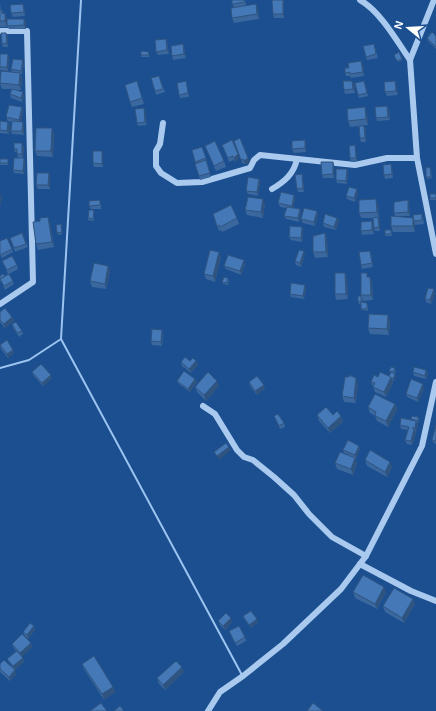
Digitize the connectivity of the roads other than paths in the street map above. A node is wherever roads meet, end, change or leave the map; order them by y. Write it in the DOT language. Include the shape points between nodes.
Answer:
graph roads {
  1 [pos="360,0"];
  2 [pos="434,0"];
  3 [pos="0,31"];
  4 [pos="410,60"];
  5 [pos="163,123"];
  6 [pos="417,158"];
  7 [pos="297,159"];
  8 [pos="272,189"];
  9 [pos="436,254"];
  10 [pos="0,304"];
  11 [pos="436,382"];
  12 [pos="203,406"];
  13 [pos="366,556"];
  14 [pos="360,564"];
  15 [pos="436,601"];
  16 [pos="208,711"];
  1 -- 4 [label="street" via="368,4"];
  2 -- 4 [label="street"];
  3 -- 10 [label="street" via="27,31 33,282"];
  4 -- 6 [label="street"];
  5 -- 7 [label="street" via="160,144 156,151 156,166 160,173 177,183 202,182 250,168 260,155"];
  6 -- 7 [label="street" via="386,158 355,165"];
  6 -- 9 [label="street"];
  7 -- 8 [label="street" via="292,172"];
  11 -- 13 [label="street" via="422,446"];
  12 -- 13 [label="street" via="215,414 244,457 253,460 294,495 332,537"];
  13 -- 14 [label="street"];
  14 -- 15 [label="street"];
  14 -- 16 [label="street" via="341,589 283,644 220,692"];
}
